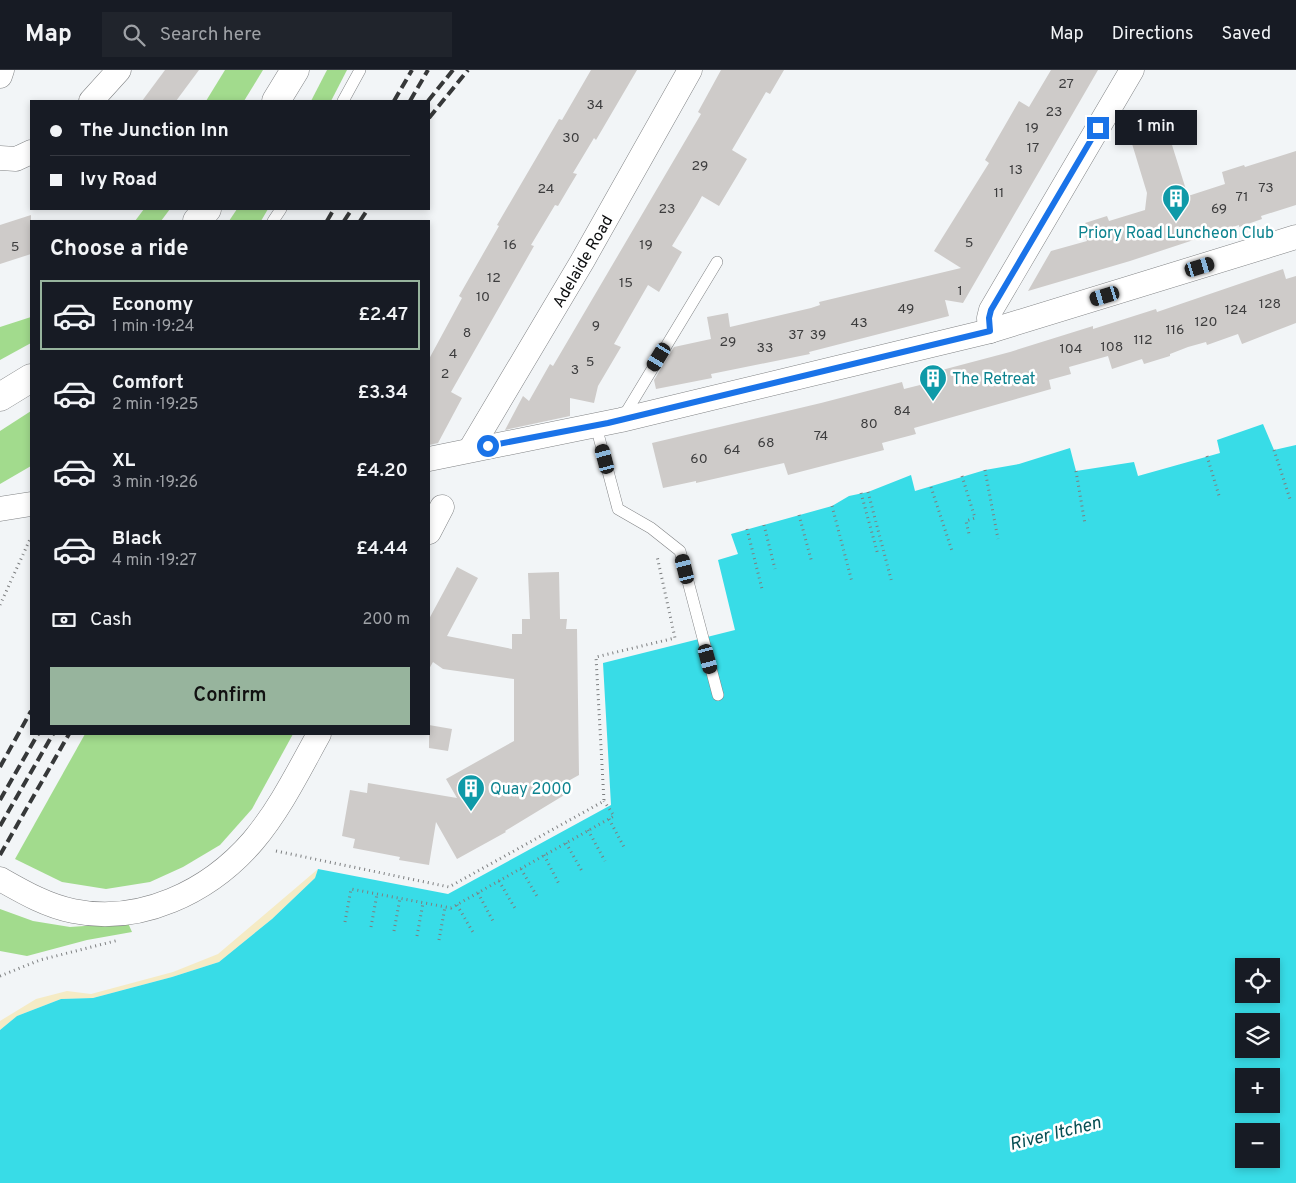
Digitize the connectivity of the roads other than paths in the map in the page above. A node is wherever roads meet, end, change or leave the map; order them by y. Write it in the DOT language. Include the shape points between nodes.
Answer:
graph roads {
  1 [pos="2,70"];
  2 [pos="119,70"];
  3 [pos="295,70"];
  4 [pos="360,70"];
  5 [pos="690,70"];
  6 [pos="1132,70"];
  7 [pos="0,76"];
  8 [pos="92,100"];
  9 [pos="277,100"];
  10 [pos="344,100"];
  11 [pos="30,152"];
  12 [pos="0,158"];
  13 [pos="206,210"];
  14 [pos="198,220"];
  15 [pos="1296,237"];
  16 [pos="717,262"];
  17 [pos="990,331"];
  18 [pos="30,379"];
  19 [pos="0,397"];
  20 [pos="621,420"];
  21 [pos="596,426"];
  22 [pos="470,450"];
  23 [pos="430,459"];
  24 [pos="30,504"];
  25 [pos="442,507"];
  26 [pos="0,509"];
  27 [pos="430,530"];
  28 [pos="718,695"];
  29 [pos="318,735"];
  30 [pos="6,882"];
  1 -- 7 [label="street"];
  2 -- 8 [label="street"];
  3 -- 9 [label="main road"];
  4 -- 10 [label="lane"];
  5 -- 22 [label="street, Adelaide Road" via="583,260"];
  6 -- 17 [label="street" via="991,310"];
  11 -- 12 [label="street" via="16,159"];
  13 -- 14 [label="main road"];
  15 -- 17 [label="street"];
  16 -- 20 [label="lane"];
  17 -- 20 [label="street"];
  18 -- 19 [label="main road"];
  20 -- 21 [label="street"];
  21 -- 22 [label="street"];
  21 -- 28 [label="lane" via="618,509 651,528 680,551"];
  22 -- 23 [label="street"];
  24 -- 26 [label="street"];
  25 -- 27 [label="street"];
  29 -- 30 [label="street" via="284,796 253,840 204,884 154,908 129,913 73,911 40,900"];
}
